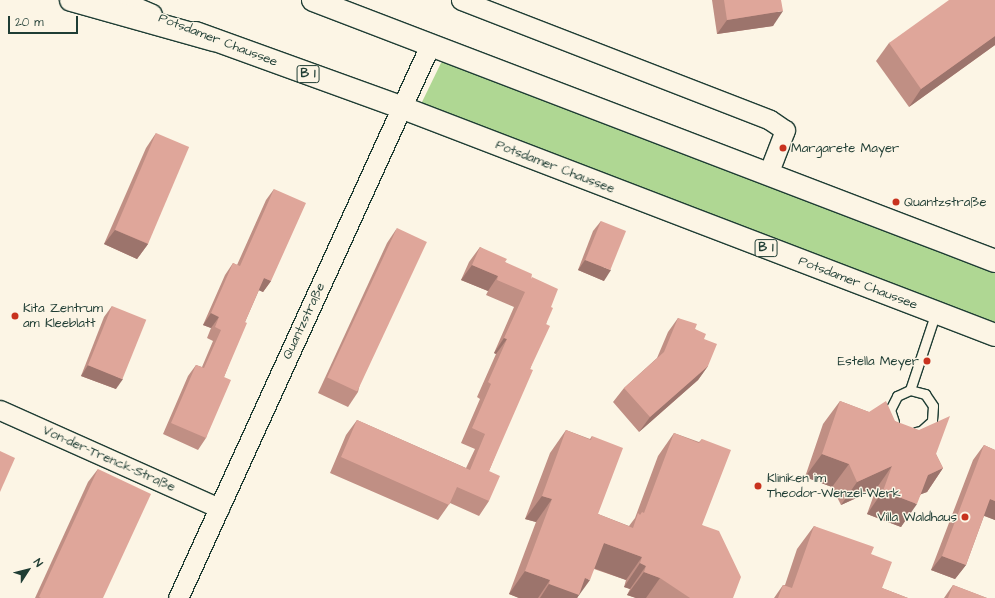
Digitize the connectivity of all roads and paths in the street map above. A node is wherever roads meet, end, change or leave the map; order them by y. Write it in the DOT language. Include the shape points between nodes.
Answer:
graph roads {
  1 [pos="71,0"];
  2 [pos="115,0"];
  3 [pos="313,0"];
  4 [pos="461,0"];
  5 [pos="213,40"];
  6 [pos="430,45"];
  7 [pos="403,108"];
  8 [pos="768,174"];
  9 [pos="995,261"];
  10 [pos="936,312"];
  11 [pos="995,335"];
  12 [pos="910,390"];
  13 [pos="0,410"];
  14 [pos="218,508"];
  15 [pos="178,598"];
  1 -- 5 [label="main road"];
  2 -- 5 [label="main road, Potsdamer Chaussee / B 1"];
  3 -- 6 [label="main road"];
  4 -- 8 [label="street" via="770,120 785,130"];
  5 -- 7 [label="main road, Potsdamer Chaussee / B 1"];
  6 -- 7 [label="street, Quantzstraße"];
  6 -- 8 [label="main road"];
  7 -- 10 [label="main road, Potsdamer Chaussee / B 1"];
  7 -- 14 [label="street, Quantzstraße"];
  8 -- 9 [label="main road"];
  10 -- 11 [label="main road, Potsdamer Chaussee / B 1"];
  10 -- 12 [label="lane"];
  12 -- 12 [label="lane" via="897,396 890,410 894,424 903,431 921,432 932,421 933,406 925,394"];
  13 -- 14 [label="street, Von-der-Trenck-Straße"];
  14 -- 15 [label="street, Quantzstraße"];
}
